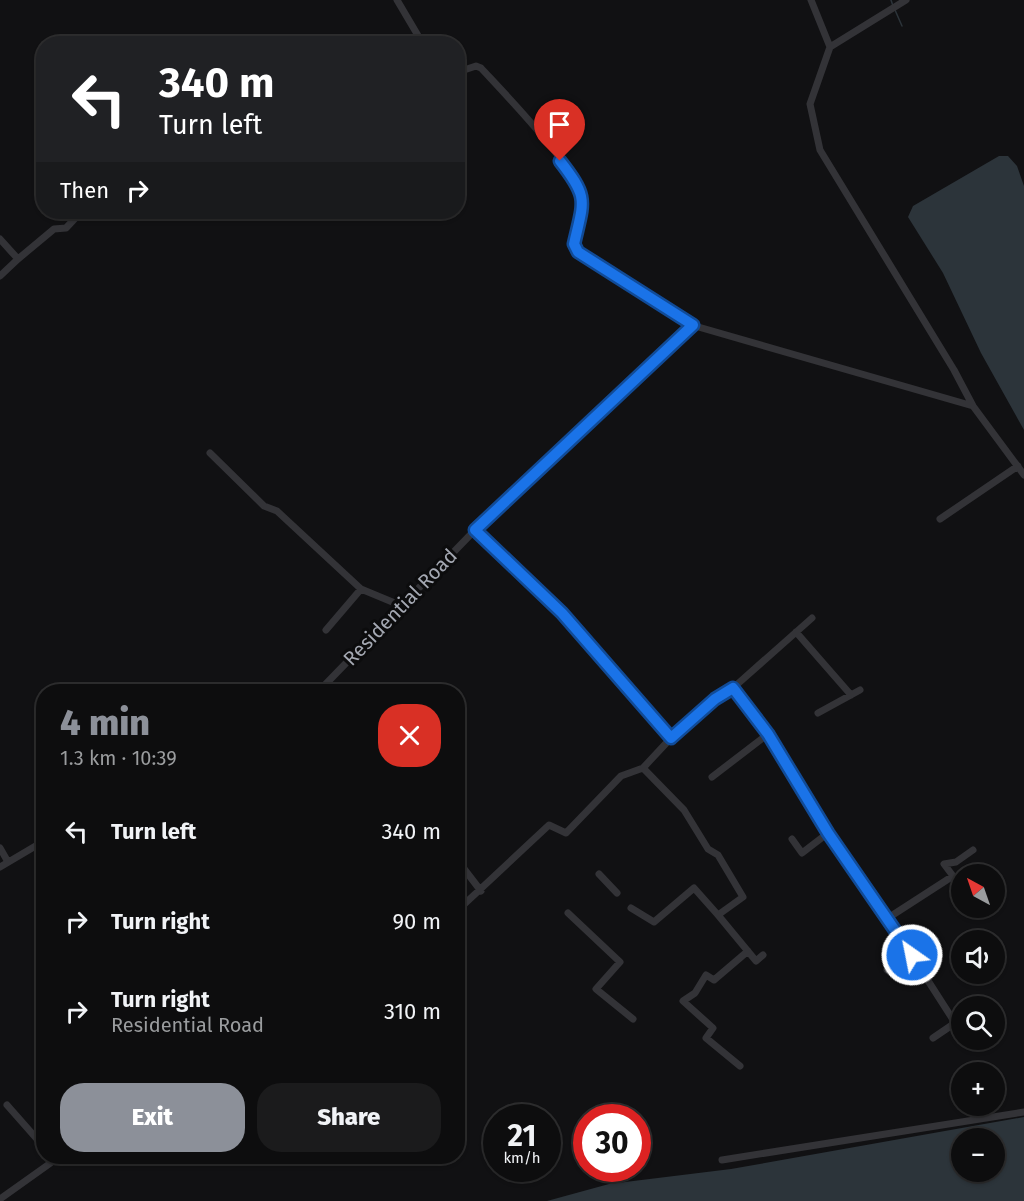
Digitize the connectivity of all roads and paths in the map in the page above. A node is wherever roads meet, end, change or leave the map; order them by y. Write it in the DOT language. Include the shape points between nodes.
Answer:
graph roads {
  1 [pos="397,0"];
  2 [pos="811,0"];
  3 [pos="906,0"];
  4 [pos="418,36"];
  5 [pos="830,47"];
  6 [pos="465,70"];
  7 [pos="74,219"];
  8 [pos="0,239"];
  9 [pos="18,259"];
  10 [pos="0,276"];
  11 [pos="693,325"];
  12 [pos="973,406"];
  13 [pos="210,453"];
  14 [pos="1018,466"];
  15 [pos="1024,474"];
  16 [pos="940,519"];
  17 [pos="475,530"];
  18 [pos="362,589"];
  19 [pos="402,606"];
  20 [pos="812,618"];
  21 [pos="326,630"];
  22 [pos="796,632"];
  23 [pos="326,684"];
  24 [pos="733,688"];
  25 [pos="860,690"];
  26 [pos="851,695"];
  27 [pos="818,713"];
  28 [pos="768,734"];
  29 [pos="671,738"];
  30 [pos="643,768"];
  31 [pos="712,777"];
  32 [pos="828,833"];
  33 [pos="792,839"];
  34 [pos="36,846"];
  35 [pos="0,848"];
  36 [pos="973,850"];
  37 [pos="8,862"];
  38 [pos="0,867"];
  39 [pos="465,870"];
  40 [pos="599,874"];
  41 [pos="481,891"];
  42 [pos="617,893"];
  43 [pos="465,904"];
  44 [pos="631,908"];
  45 [pos="568,913"];
  46 [pos="718,915"];
  47 [pos="888,918"];
  48 [pos="748,951"];
  49 [pos="763,955"];
  50 [pos="912,955"];
  51 [pos="887,970"];
  52 [pos="633,1019"];
  53 [pos="933,1038"];
  54 [pos="740,1066"];
  55 [pos="7,1105"];
  56 [pos="1024,1112"];
  57 [pos="36,1138"];
  58 [pos="722,1160"];
  59 [pos="49,1164"];
  60 [pos="0,1199"];
  1 -- 4 [label="street"];
  2 -- 5 [label="street"];
  3 -- 5 [label="street"];
  5 -- 12 [label="street" via="810,104 820,150"];
  6 -- 11 [label="street" via="481,68 573,177 584,202 574,244 582,256"];
  7 -- 9 [label="street" via="66,228 54,229"];
  8 -- 9 [label="street"];
  9 -- 10 [label="street"];
  11 -- 12 [label="street"];
  11 -- 17 [label="street, Residential Road"];
  12 -- 14 [label="street"];
  13 -- 18 [label="street" via="264,506 277,511"];
  14 -- 15 [label="street"];
  14 -- 16 [label="street"];
  17 -- 19 [label="street, Residential Road"];
  17 -- 29 [label="street" via="562,613"];
  18 -- 19 [label="street"];
  18 -- 21 [label="street"];
  19 -- 23 [label="street, Residential Road"];
  20 -- 22 [label="street"];
  22 -- 24 [label="street"];
  22 -- 26 [label="street"];
  24 -- 28 [label="street"];
  24 -- 29 [label="street"];
  25 -- 26 [label="street"];
  26 -- 27 [label="street"];
  28 -- 31 [label="street"];
  28 -- 32 [label="street"];
  29 -- 30 [label="street"];
  30 -- 41 [label="street" via="621,776 566,833 549,825"];
  30 -- 46 [label="street" via="684,810 743,897"];
  32 -- 33 [label="street" via="802,853"];
  32 -- 47 [label="street"];
  34 -- 37 [label="street"];
  35 -- 37 [label="street"];
  36 -- 47 [label="street" via="956,862 944,864 953,876"];
  37 -- 38 [label="street"];
  39 -- 41 [label="street"];
  40 -- 42 [label="street"];
  41 -- 43 [label="street"];
  44 -- 46 [label="street" via="654,922 694,888"];
  45 -- 52 [label="street" via="620,962 596,989"];
  46 -- 48 [label="street"];
  47 -- 50 [label="street"];
  48 -- 49 [label="street" via="756,961"];
  48 -- 54 [label="street" via="714,980 706,975 695,993 684,1001 713,1028 706,1038"];
  50 -- 51 [label="street"];
  50 -- 53 [label="street" via="957,1026"];
  55 -- 57 [label="street"];
  56 -- 58 [label="street"];
  59 -- 60 [label="street"];
}
